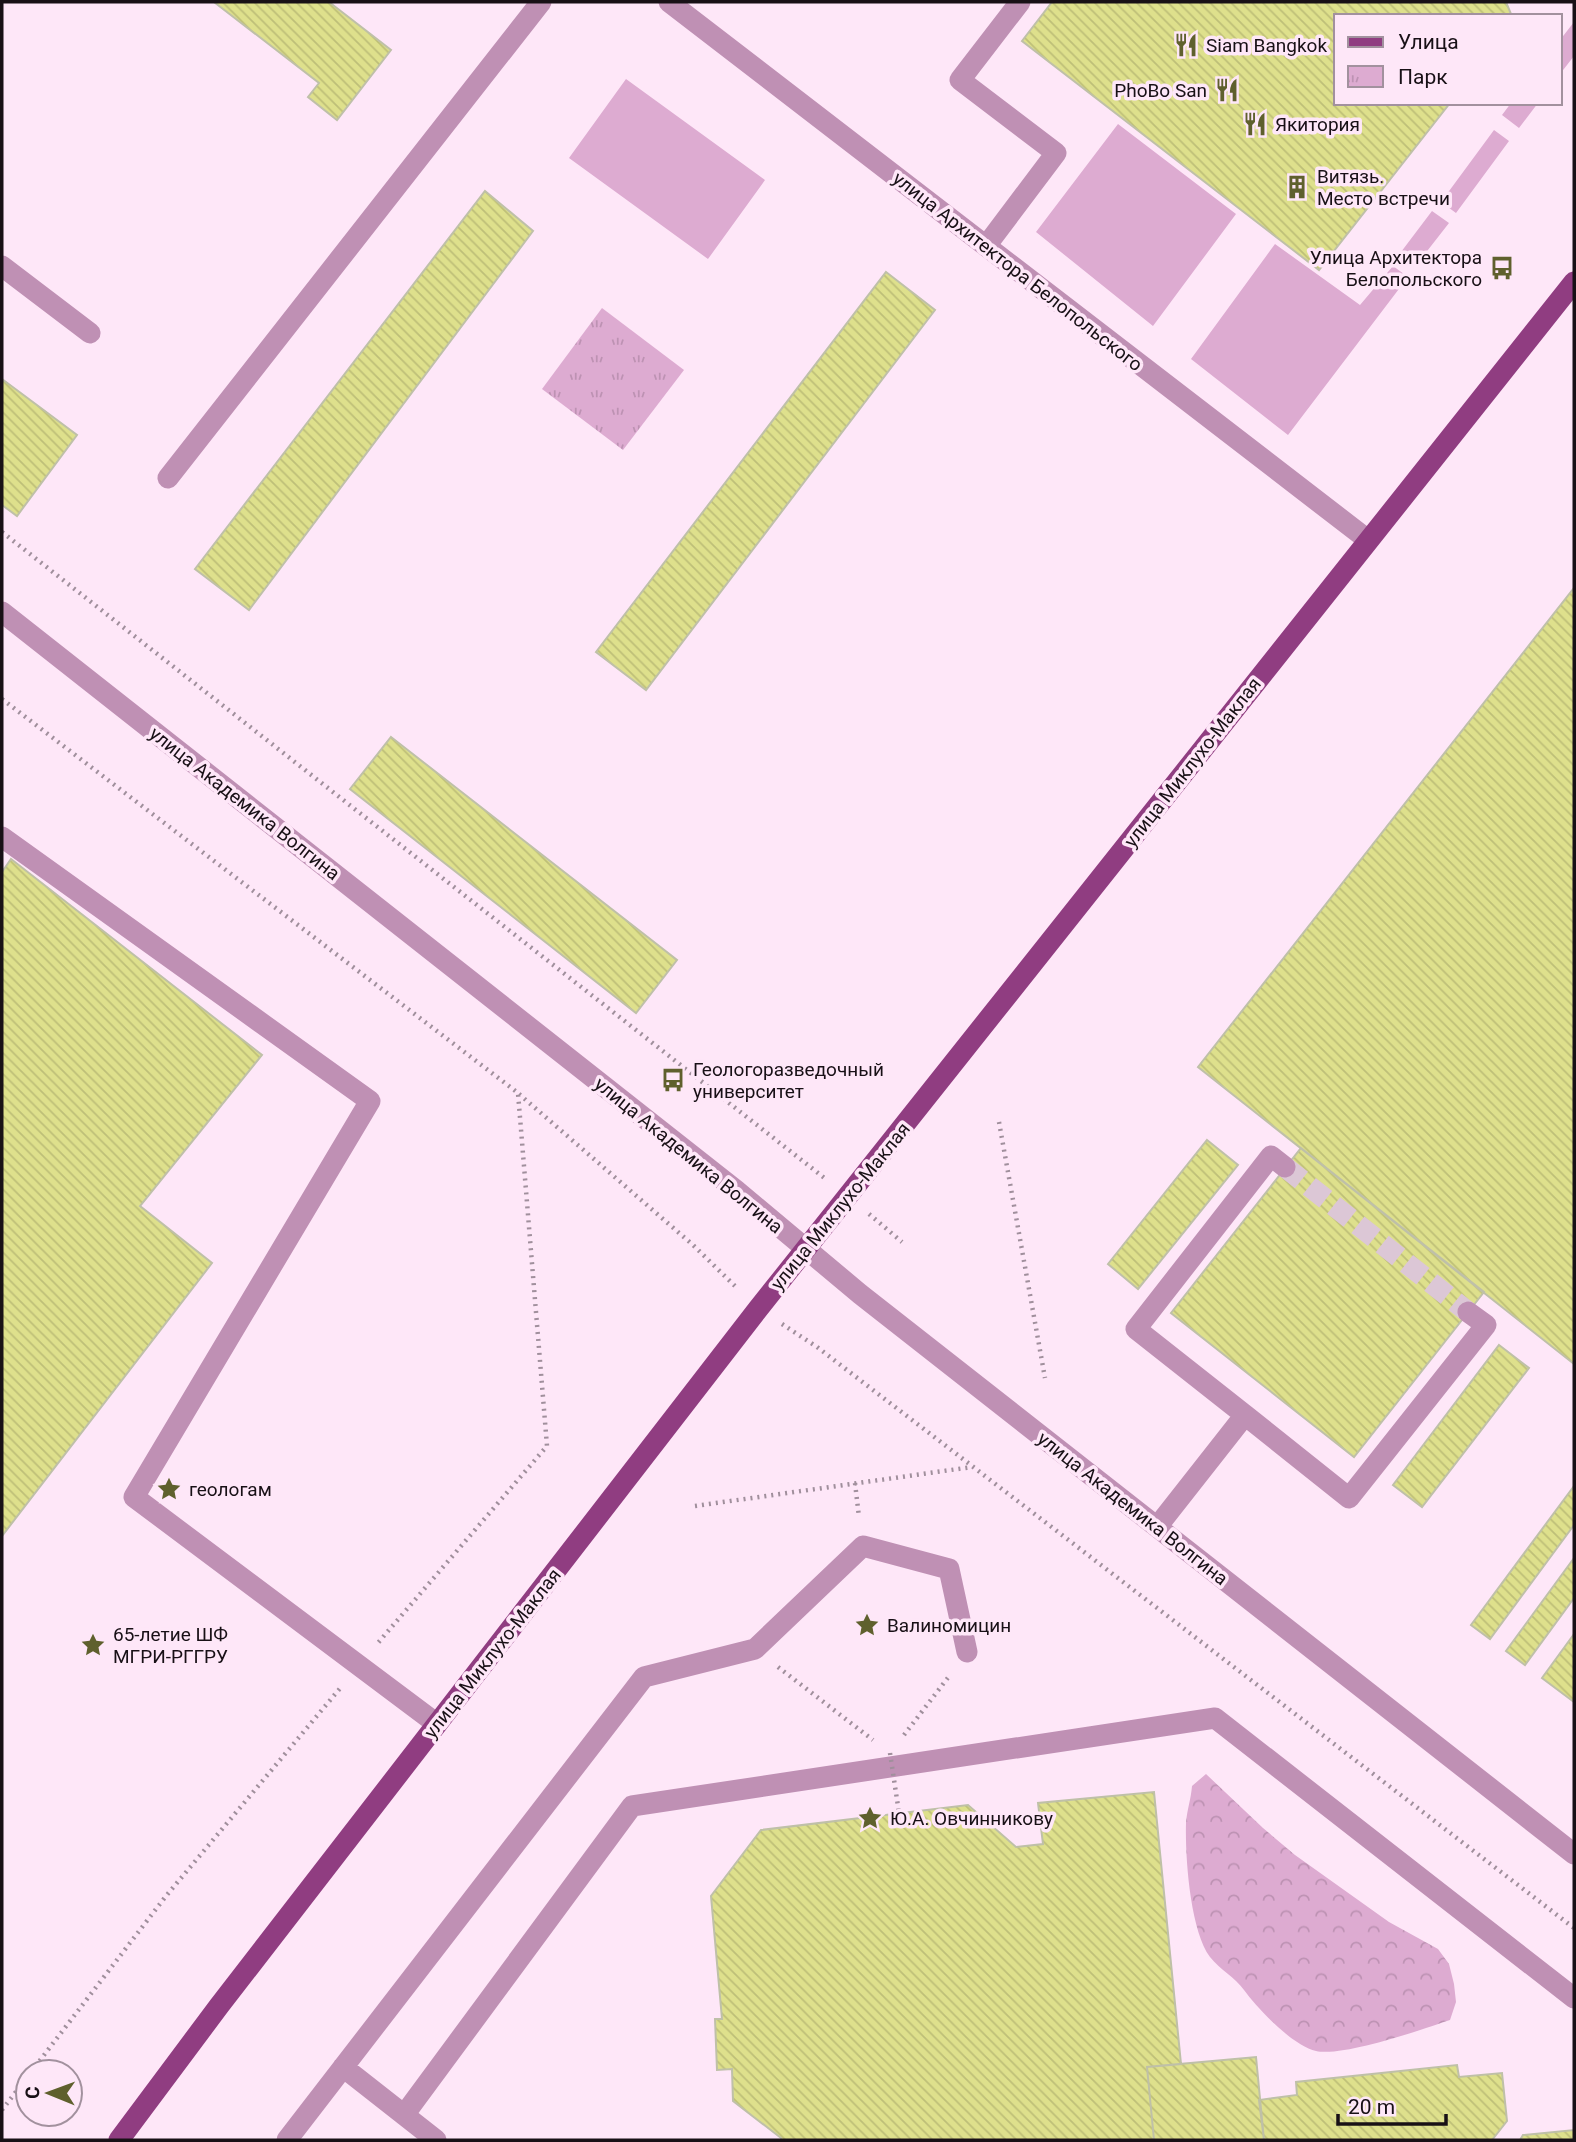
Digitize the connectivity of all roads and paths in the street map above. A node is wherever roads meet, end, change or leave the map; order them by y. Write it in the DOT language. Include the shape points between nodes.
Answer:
graph roads {
  1 [pos="541,2"];
  2 [pos="669,2"];
  3 [pos="1020,2"];
  4 [pos="986,246"];
  5 [pos="2,266"];
  6 [pos="1574,282"];
  7 [pos="90,333"];
  8 [pos="168,478"];
  9 [pos="2,532"];
  10 [pos="1368,540"];
  11 [pos="2,611"];
  12 [pos="2,699"];
  13 [pos="2,837"];
  14 [pos="518,1093"];
  15 [pos="999,1122"];
  16 [pos="779,1140"];
  17 [pos="1285,1167"];
  18 [pos="807,1250"];
  19 [pos="758,1309"];
  20 [pos="1468,1312"];
  21 [pos="1045,1378"];
  22 [pos="1245,1415"];
  23 [pos="973,1467"];
  24 [pos="695,1506"];
  25 [pos="1157,1527"];
  26 [pos="967,1652"];
  27 [pos="359,1665"];
  28 [pos="793,1679"];
  29 [pos="437,1724"];
  30 [pos="890,1753"];
  31 [pos="899,1813"];
  32 [pos="1573,1850"];
  33 [pos="1574,1928"];
  34 [pos="1574,1998"];
  35 [pos="41,2058"];
  36 [pos="343,2067"];
  37 [pos="14,2094"];
  38 [pos="2,2110"];
  39 [pos="404,2115"];
  40 [pos="119,2140"];
  41 [pos="287,2140"];
  42 [pos="436,2140"];
  1 -- 8 [label="street"];
  2 -- 4 [label="street, улица Архитектора Белопольского"];
  3 -- 4 [label="street" via="960,80 1056,153"];
  4 -- 10 [label="street, улица Архитектора Белопольского"];
  5 -- 7 [label="street"];
  6 -- 10 [label="main road, улица Миклухо-Маклая"];
  9 -- 16 [label="path"];
  10 -- 18 [label="main road, улица Миклухо-Маклая"];
  11 -- 18 [label="street, улица Академика Волгина"];
  12 -- 14 [label="path"];
  13 -- 27 [label="street" via="370,1101 134,1497"];
  14 -- 19 [label="path" via="693,1245"];
  14 -- 27 [label="path" via="547,1446"];
  15 -- 21 [label="path"];
  17 -- 22 [label="street" via="1272,1156 1136,1329"];
  18 -- 19 [label="main road, улица Миклухо-Маклая"];
  18 -- 25 [label="street, улица Академика Волгина"];
  19 -- 23 [label="path" via="817,1347"];
  19 -- 29 [label="main road, улица Миклухо-Маклая"];
  20 -- 22 [label="street" via="1486,1325 1349,1498"];
  22 -- 25 [label="street"];
  23 -- 24 [label="path"];
  23 -- 33 [label="path"];
  25 -- 32 [label="street, улица Академика Волгина"];
  26 -- 30 [label="path"];
  26 -- 36 [label="street" via="949,1569 863,1546 755,1649 644,1677"];
  27 -- 29 [label="street"];
  27 -- 35 [label="path" via="166,1896"];
  28 -- 30 [label="path"];
  29 -- 40 [label="main road, улица Миклухо-Маклая"];
  30 -- 31 [label="path, bridge"];
  34 -- 39 [label="street" via="1215,1718 632,1806"];
  36 -- 39 [label="street"];
  36 -- 41 [label="street"];
  37 -- 38 [label="path"];
  39 -- 42 [label="street"];
}
